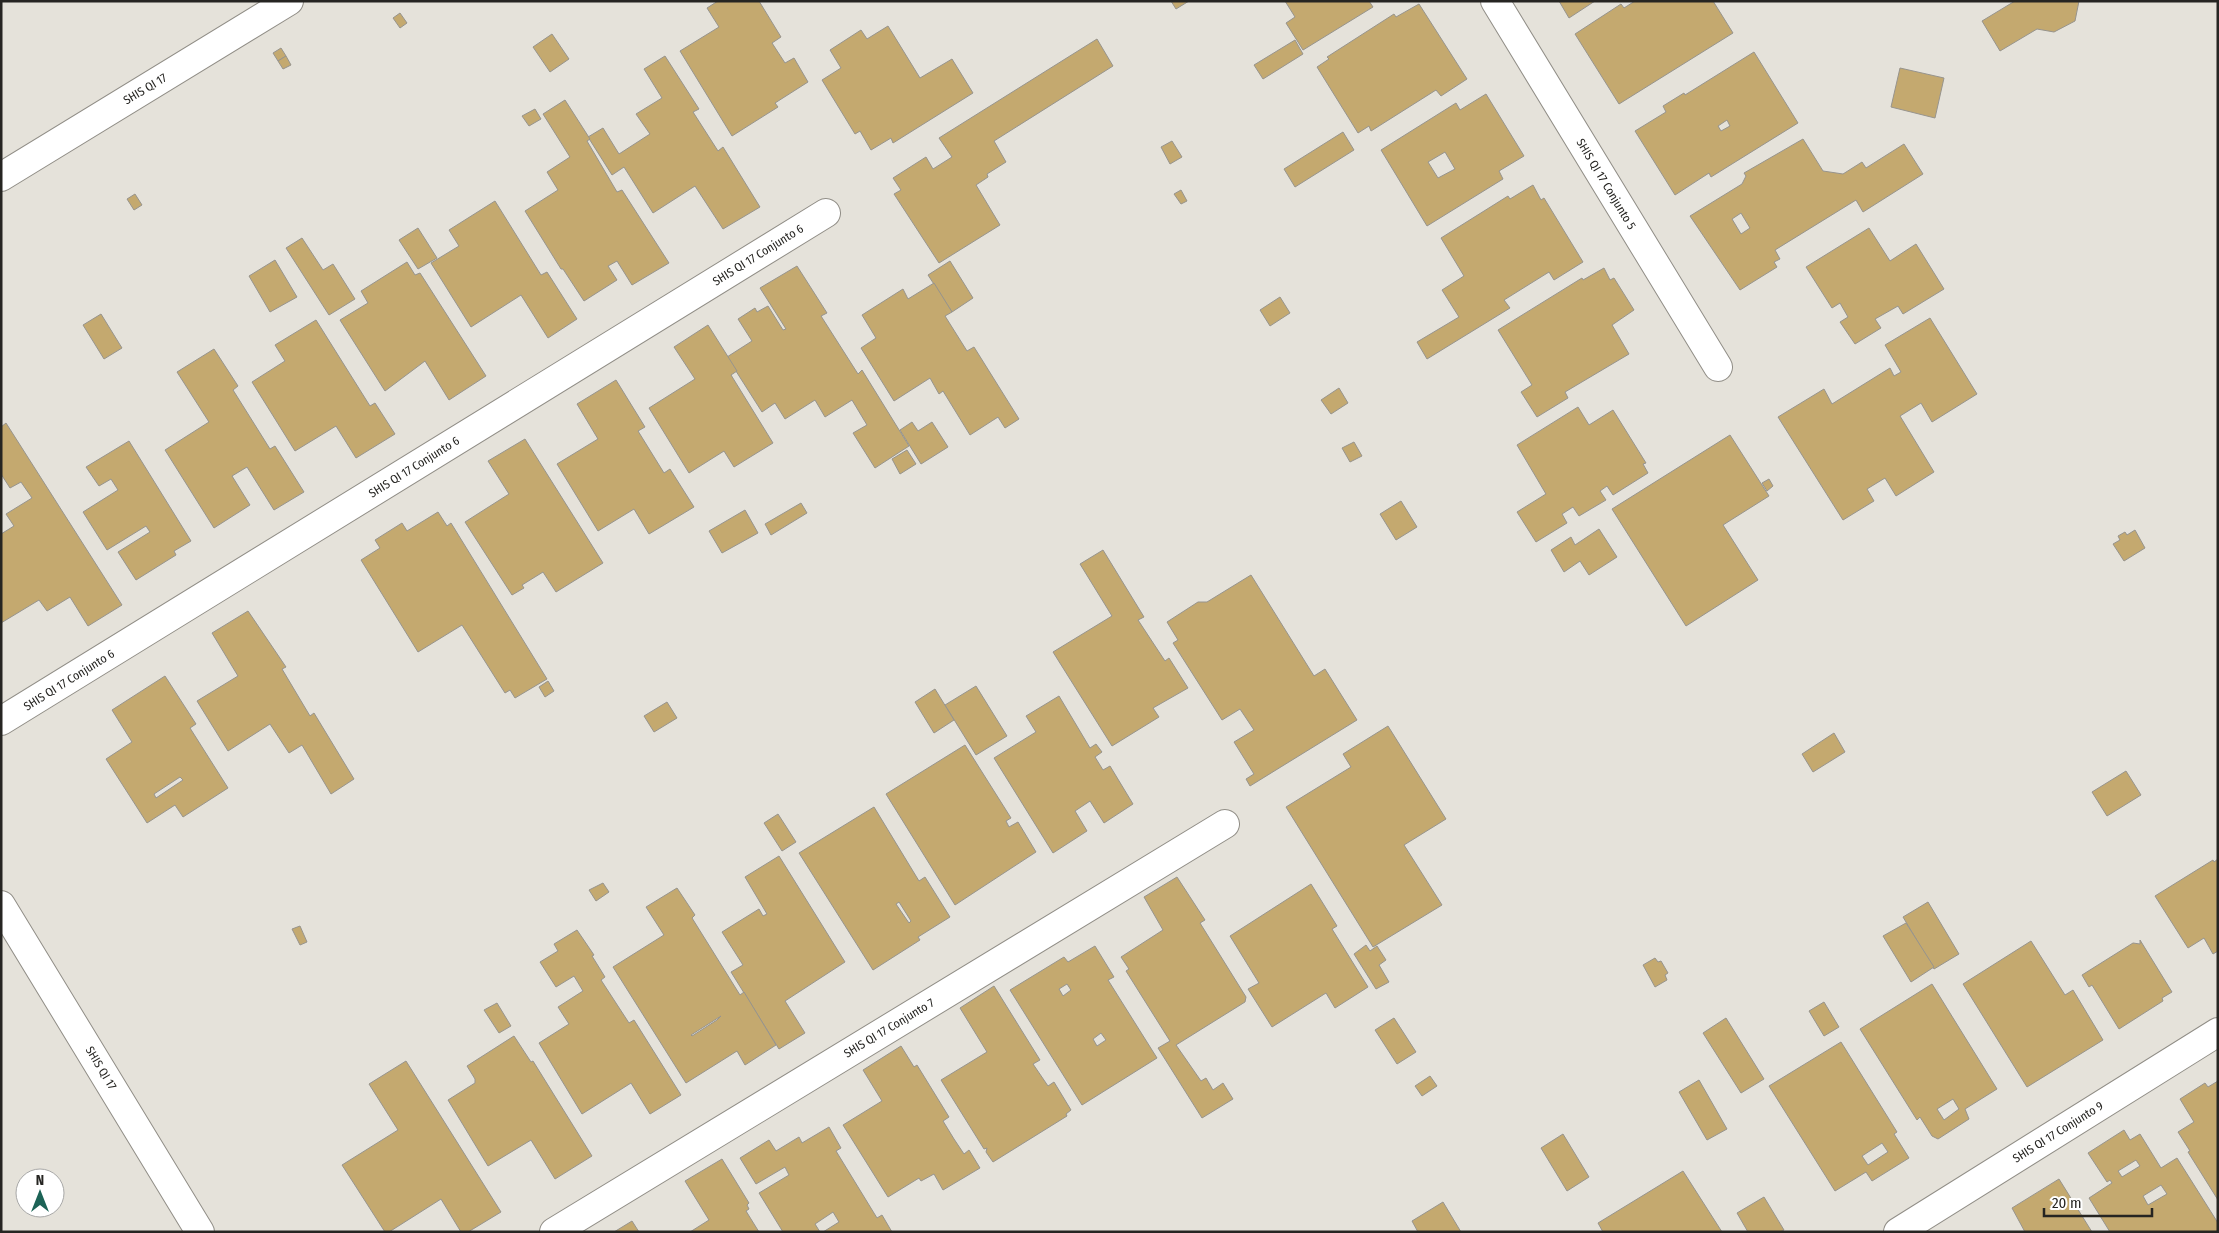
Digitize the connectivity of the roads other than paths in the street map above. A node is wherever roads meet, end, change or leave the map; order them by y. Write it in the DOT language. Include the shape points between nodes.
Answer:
graph roads {
  1 [pos="289,1"];
  2 [pos="1495,1"];
  3 [pos="1,177"];
  4 [pos="826,213"];
  5 [pos="1718,368"];
  6 [pos="1,721"];
  7 [pos="1224,824"];
  8 [pos="1,905"];
  9 [pos="2218,1032"];
  10 [pos="200,1232"];
  11 [pos="554,1232"];
  12 [pos="1898,1232"];
  1 -- 3 [label="street, SHIS QI 17"];
  2 -- 5 [label="street, SHIS QI 17 Conjunto 5"];
  4 -- 6 [label="street, SHIS QI 17 Conjunto 6"];
  7 -- 11 [label="street, SHIS QI 17 Conjunto 7"];
  8 -- 10 [label="street, SHIS QI 17"];
  9 -- 12 [label="street, SHIS QI 17 Conjunto 9"];
}
